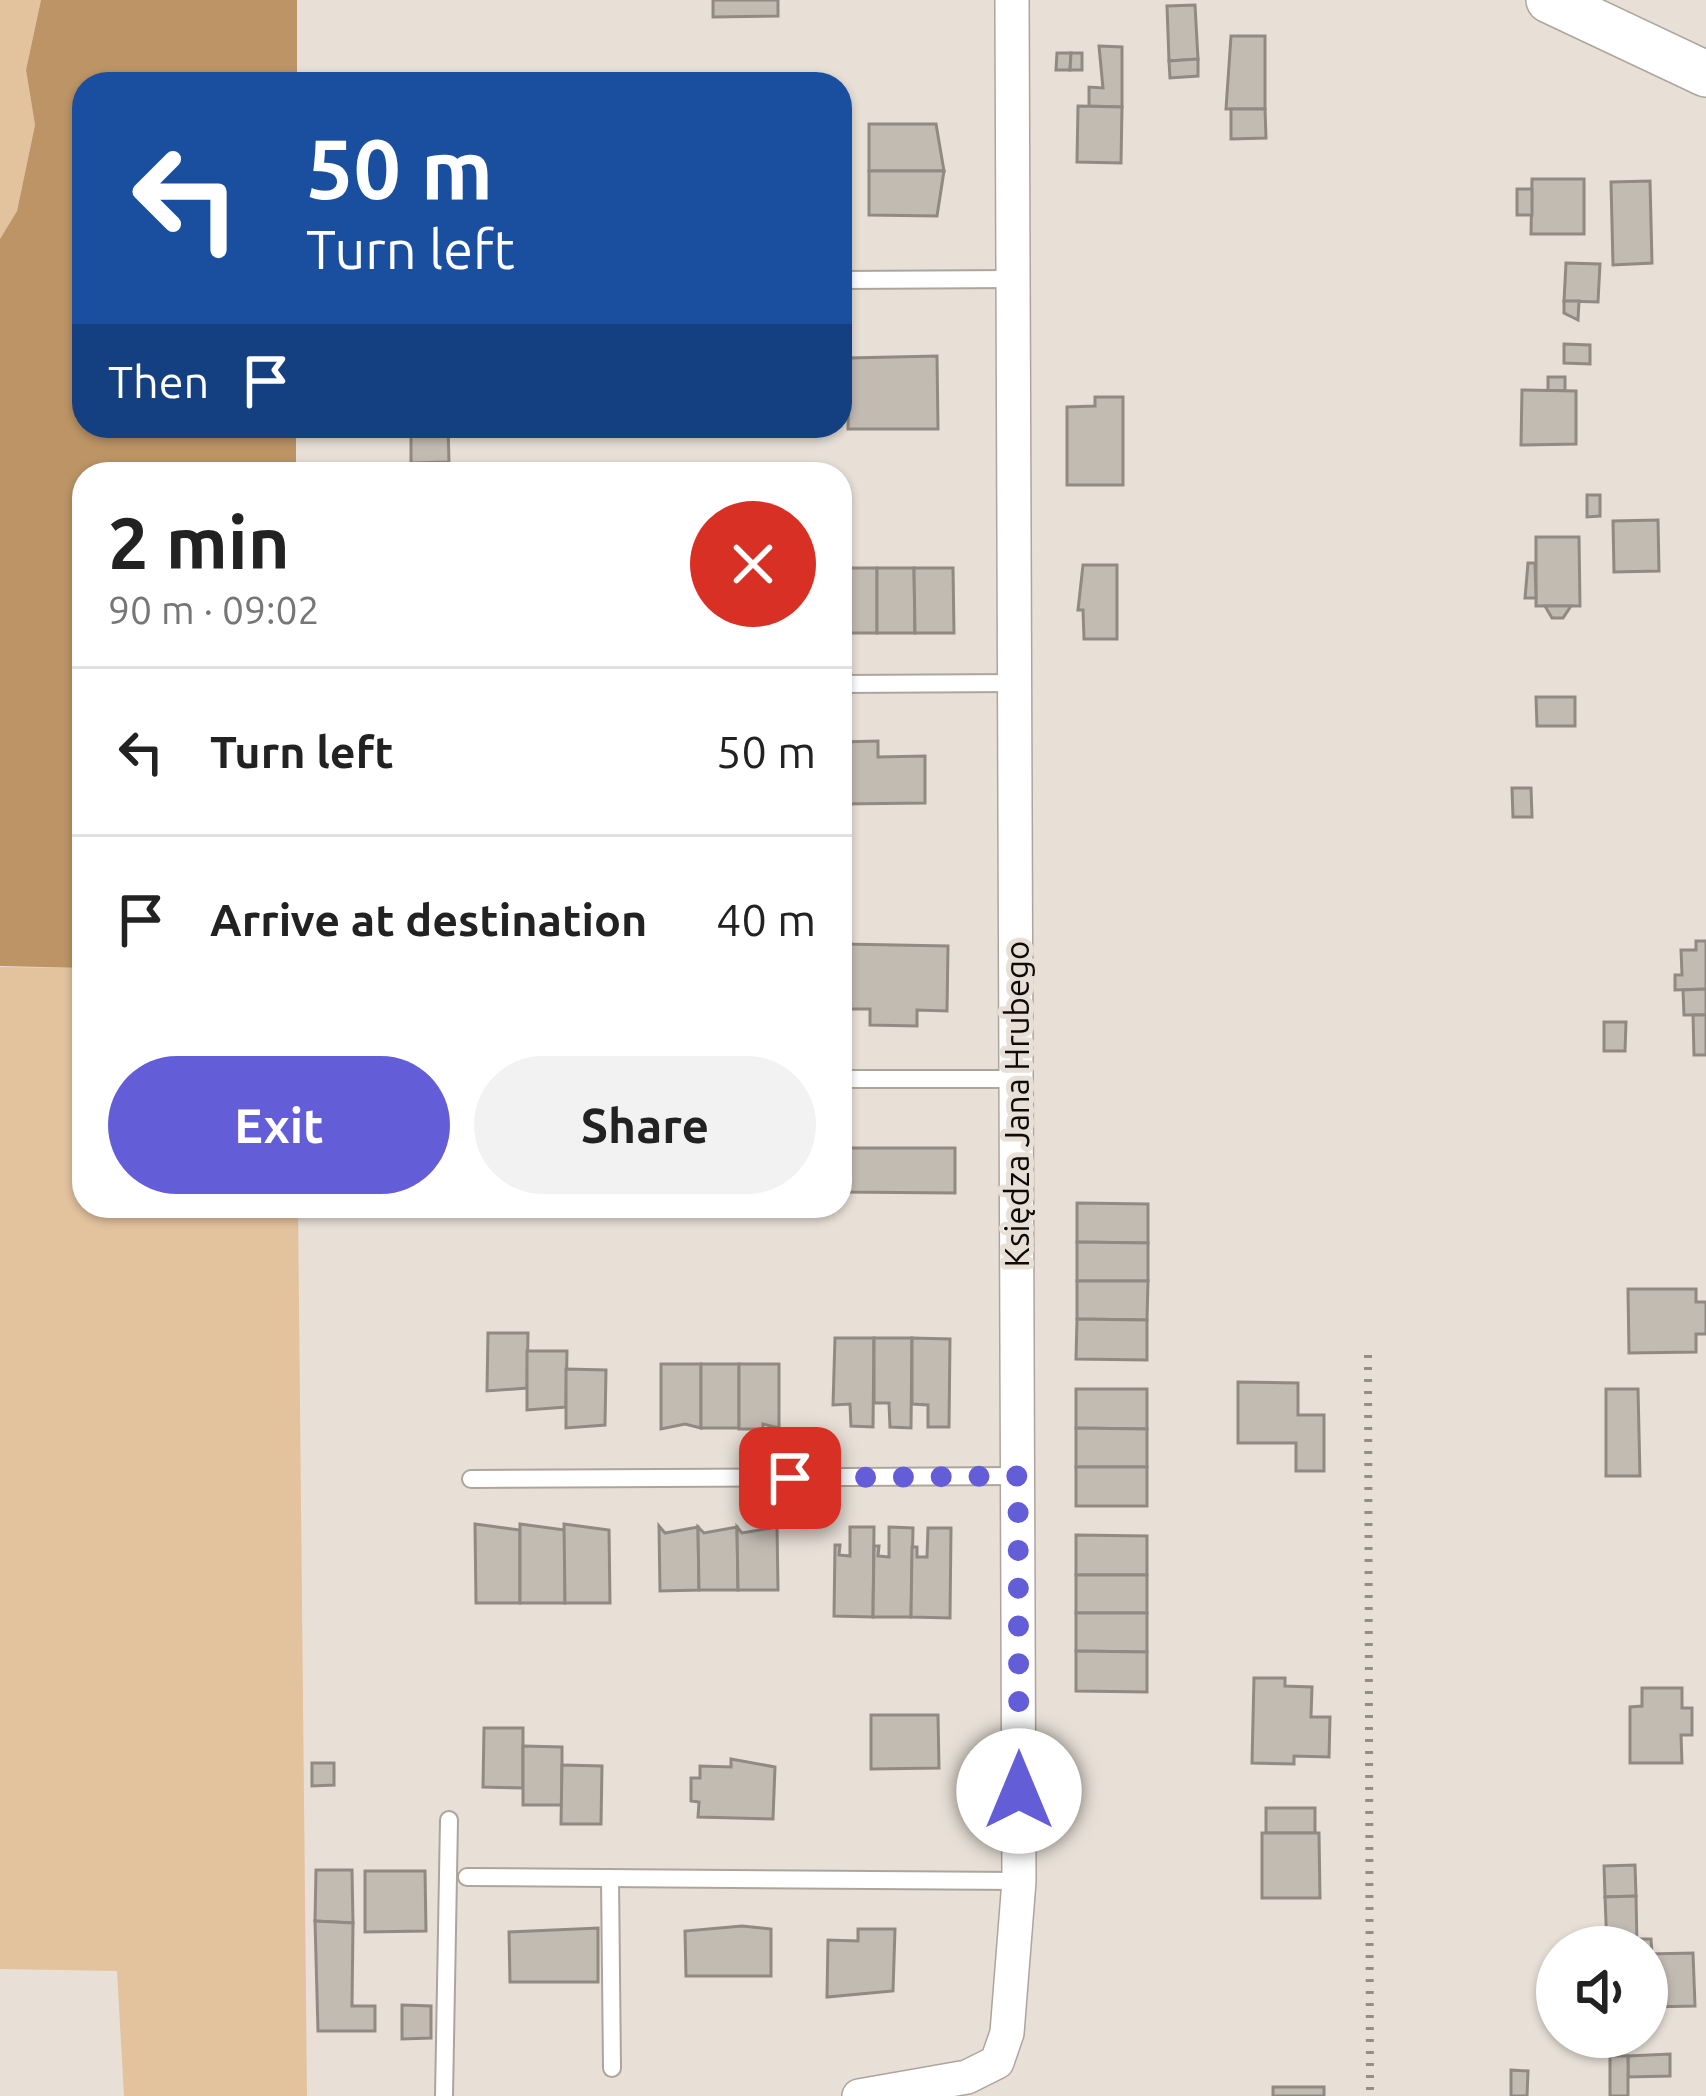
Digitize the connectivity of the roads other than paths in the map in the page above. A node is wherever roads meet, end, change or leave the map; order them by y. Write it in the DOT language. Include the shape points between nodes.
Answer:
graph roads {
  1 [pos="1012,0"];
  2 [pos="1549,0"];
  3 [pos="1706,74"];
  4 [pos="852,280"];
  5 [pos="1015,280"];
  6 [pos="1017,683"];
  7 [pos="852,684"];
  8 [pos="852,1079"];
  9 [pos="1017,1079"];
  10 [pos="1018,1476"];
  11 [pos="471,1479"];
  12 [pos="449,1820"];
  13 [pos="467,1877"];
  14 [pos="610,1878"];
  15 [pos="1019,1881"];
  16 [pos="612,2068"];
  17 [pos="444,2096"];
  18 [pos="859,2096"];
  1 -- 5 [label="street, Księdza Jana Hrubego"];
  2 -- 3 [label="street"];
  4 -- 5 [label="lane"];
  5 -- 6 [label="street, Księdza Jana Hrubego"];
  6 -- 7 [label="lane"];
  6 -- 9 [label="street, Księdza Jana Hrubego"];
  8 -- 9 [label="lane"];
  9 -- 10 [label="street, Księdza Jana Hrubego"];
  10 -- 11 [label="lane"];
  10 -- 15 [label="street, Księdza Jana Hrubego"];
  12 -- 17 [label="lane"];
  13 -- 14 [label="lane"];
  14 -- 15 [label="lane"];
  14 -- 16 [label="lane"];
  15 -- 18 [label="street, Księdza Jana Hrubego" via="1007,2032 997,2062 967,2077"];
}
